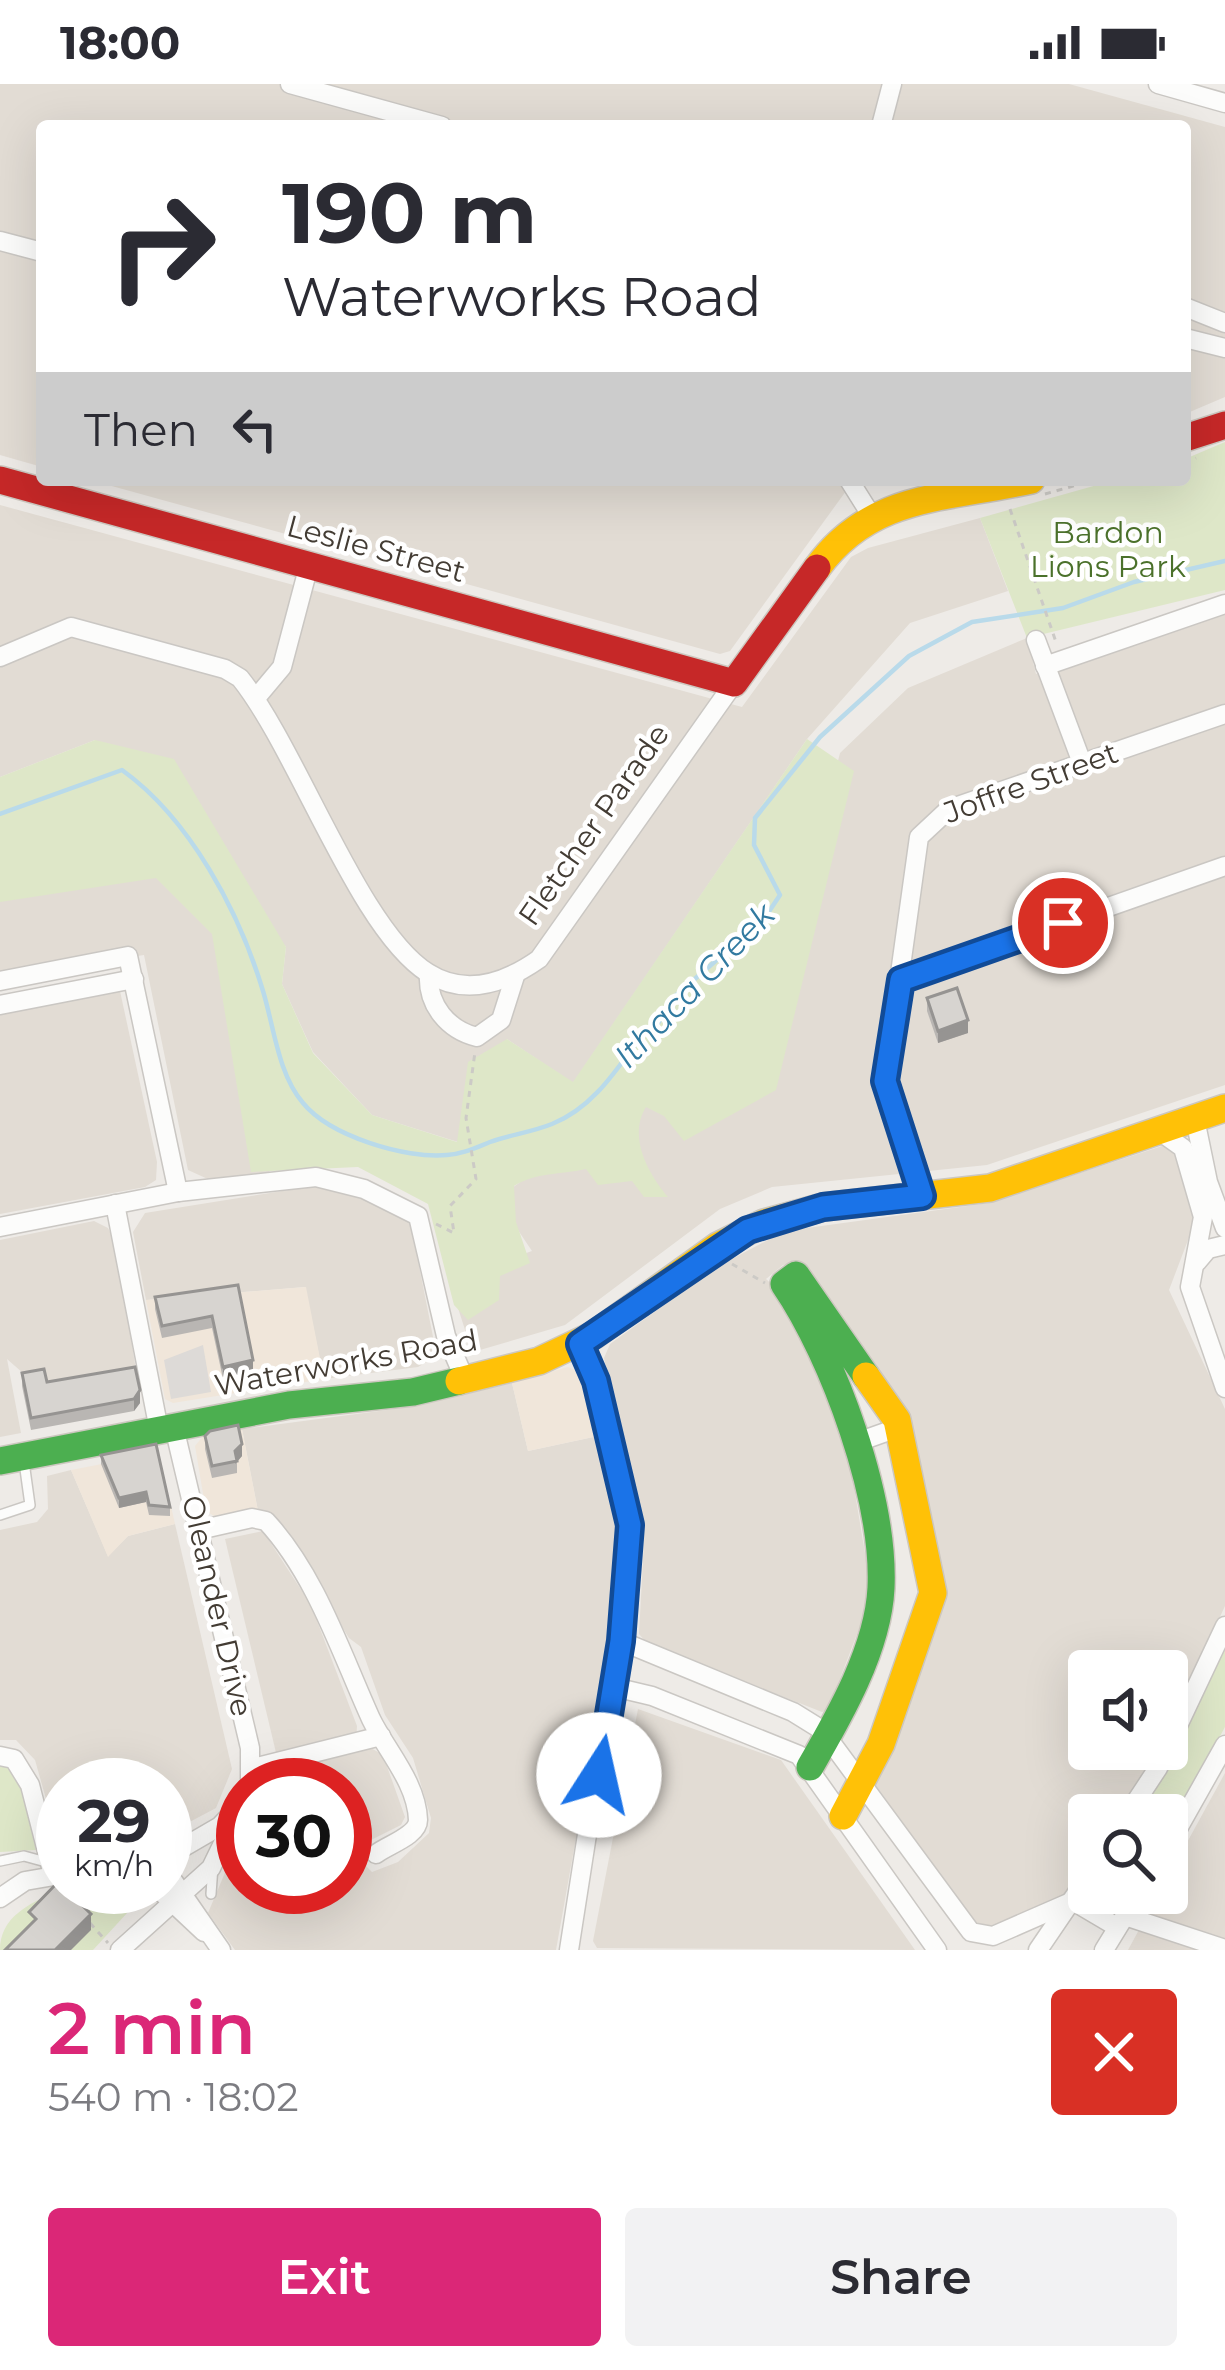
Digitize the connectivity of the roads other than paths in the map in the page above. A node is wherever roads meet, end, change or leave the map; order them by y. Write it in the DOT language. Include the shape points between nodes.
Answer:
graph roads {
  1 [pos="290,84"];
  2 [pos="892,84"];
  3 [pos="1158,84"];
  4 [pos="1225,103"];
  5 [pos="420,120"];
  6 [pos="883,120"];
  7 [pos="0,241"];
  8 [pos="36,250"];
  9 [pos="1191,309"];
  10 [pos="1225,323"];
  11 [pos="1191,340"];
  12 [pos="1225,348"];
  13 [pos="1225,425"];
  14 [pos="1191,436"];
  15 [pos="0,480"];
  16 [pos="852,486"];
  17 [pos="1031,489"];
  18 [pos="872,515"];
  19 [pos="309,565"];
  20 [pos="1225,604"];
  21 [pos="1036,640"];
  22 [pos="0,657"];
  23 [pos="1046,666"];
  24 [pos="734,683"];
  25 [pos="256,698"];
  26 [pos="1225,714"];
  27 [pos="1082,763"];
  28 [pos="1225,866"];
  29 [pos="430,974"];
  30 [pos="514,976"];
  31 [pos="134,979"];
  32 [pos="901,980"];
  33 [pos="0,981"];
  34 [pos="0,1005"];
  35 [pos="1225,1108"];
  36 [pos="1195,1119"];
  37 [pos="1160,1131"];
  38 [pos="1201,1183"];
  39 [pos="178,1192"];
  40 [pos="922,1196"];
  41 [pos="115,1204"];
  42 [pos="0,1227"];
  43 [pos="1225,1228"];
  44 [pos="1225,1245"];
  45 [pos="1195,1266"];
  46 [pos="789,1290"];
  47 [pos="817,1323"];
  48 [pos="580,1344"];
  49 [pos="464,1380"];
  50 [pos="1225,1388"];
  51 [pos="900,1427"];
  52 [pos="167,1428"];
  53 [pos="854,1443"];
  54 [pos="12,1458"];
  55 [pos="0,1515"];
  56 [pos="199,1530"];
  57 [pos="1225,1626"];
  58 [pos="621,1641"];
  59 [pos="614,1688"];
  60 [pos="381,1736"];
  61 [pos="829,1737"];
  62 [pos="1225,1745"];
  63 [pos="0,1756"];
  64 [pos="248,1758"];
  65 [pos="310,1758"];
  66 [pos="811,1767"];
  67 [pos="860,1783"];
  68 [pos="1141,1794"];
  69 [pos="36,1806"];
  70 [pos="1188,1811"];
  71 [pos="843,1816"];
  72 [pos="376,1854"];
  73 [pos="0,1861"];
  74 [pos="36,1861"];
  75 [pos="216,1862"];
  76 [pos="214,1866"];
  77 [pos="36,1877"];
  78 [pos="192,1886"];
  79 [pos="211,1894"];
  80 [pos="0,1898"];
  81 [pos="1068,1903"];
  82 [pos="1068,1907"];
  83 [pos="159,1914"];
  84 [pos="191,1914"];
  85 [pos="1102,1914"];
  86 [pos="1126,1914"];
  87 [pos="1121,1922"];
  88 [pos="214,1942"];
  89 [pos="115,1948"];
  90 [pos="1225,1948"];
  91 [pos="569,1950"];
  92 [pos="937,1950"];
  93 [pos="1038,1950"];
  94 [pos="1104,1950"];
  1 -- 5 [label="street"];
  2 -- 6 [label="street"];
  3 -- 4 [label="street"];
  7 -- 8 [label="street"];
  9 -- 10 [label="street"];
  11 -- 12 [label="street"];
  13 -- 14 [label="street"];
  15 -- 19 [label="street, Leslie Street"];
  16 -- 18 [label="street"];
  17 -- 18 [label="street, Fletcher Parade"];
  18 -- 24 [label="street, Fletcher Parade" via="841,535"];
  19 -- 24 [label="street, Leslie Street"];
  19 -- 25 [label="street" via="282,667"];
  20 -- 23 [label="street"];
  21 -- 23 [label="street"];
  22 -- 25 [label="street" via="71,627 225,669"];
  23 -- 27 [label="street"];
  24 -- 30 [label="street, Fletcher Parade" via="559,934"];
  25 -- 29 [label="street" via="398,948"];
  26 -- 27 [label="street, Joffre Street"];
  27 -- 32 [label="street, Joffre Street" via="931,820 920,837"];
  28 -- 32 [label="street"];
  29 -- 30 [label="street" via="474,986"];
  29 -- 30 [label="street" via="441,1014 477,1037 500,1020"];
  31 -- 33 [label="street" via="128,956"];
  31 -- 34 [label="street"];
  31 -- 39 [label="street"];
  32 -- 40 [label="street, Joffre Street" via="885,1081"];
  35 -- 36 [label="street, Waterworks Road"];
  36 -- 37 [label="street, Waterworks Road"];
  36 -- 38 [label="street"];
  37 -- 38 [label="street" via="1182,1146"];
  37 -- 40 [label="street, Waterworks Road" via="1003,1185"];
  38 -- 43 [label="street"];
  38 -- 45 [label="street" via="1204,1227"];
  39 -- 41 [label="street"];
  39 -- 49 [label="street" via="316,1177 418,1216"];
  40 -- 48 [label="street, Waterworks Road" via="823,1207 748,1230"];
  41 -- 42 [label="street"];
  41 -- 52 [label="street, Oleander Drive"];
  44 -- 45 [label="street" via="1204,1252"];
  45 -- 50 [label="street" via="1192,1300"];
  46 -- 47 [label="street" via="784,1285 796,1275"];
  47 -- 51 [label="street"];
  47 -- 53 [label="street"];
  48 -- 49 [label="street, Waterworks Road"];
  48 -- 58 [label="street" via="630,1525"];
  49 -- 52 [label="street, Waterworks Road"];
  51 -- 53 [label="street"];
  51 -- 67 [label="street" via="933,1593"];
  52 -- 54 [label="street, Waterworks Road"];
  52 -- 56 [label="street, Oleander Drive"];
  53 -- 61 [label="street" via="882,1590"];
  54 -- 55 [label="lane" via="30,1503"];
  56 -- 60 [label="street" via="252,1518 271,1526 340,1640"];
  56 -- 64 [label="street, Oleander Drive"];
  57 -- 68 [label="street"];
  58 -- 59 [label="street"];
  58 -- 61 [label="street" via="793,1712"];
  59 -- 66 [label="street" via="777,1742"];
  59 -- 91 [label="street"];
  60 -- 65 [label="street"];
  60 -- 72 [label="street" via="398,1760 418,1823"];
  61 -- 66 [label="street"];
  61 -- 67 [label="street"];
  62 -- 70 [label="street"];
  63 -- 69 [label="street" via="27,1776"];
  66 -- 71 [label="street"];
  67 -- 71 [label="street"];
  67 -- 81 [label="street" via="971,1932 993,1936"];
  71 -- 92 [label="street"];
  73 -- 74 [label="lane"];
  75 -- 76 [label="street"];
  76 -- 78 [label="street"];
  76 -- 79 [label="lane"];
  77 -- 80 [label="street"];
  82 -- 93 [label="street"];
  83 -- 89 [label="street"];
  84 -- 88 [label="street"];
  85 -- 87 [label="street"];
  86 -- 87 [label="street"];
  87 -- 90 [label="street"];
  87 -- 94 [label="street"];
}
